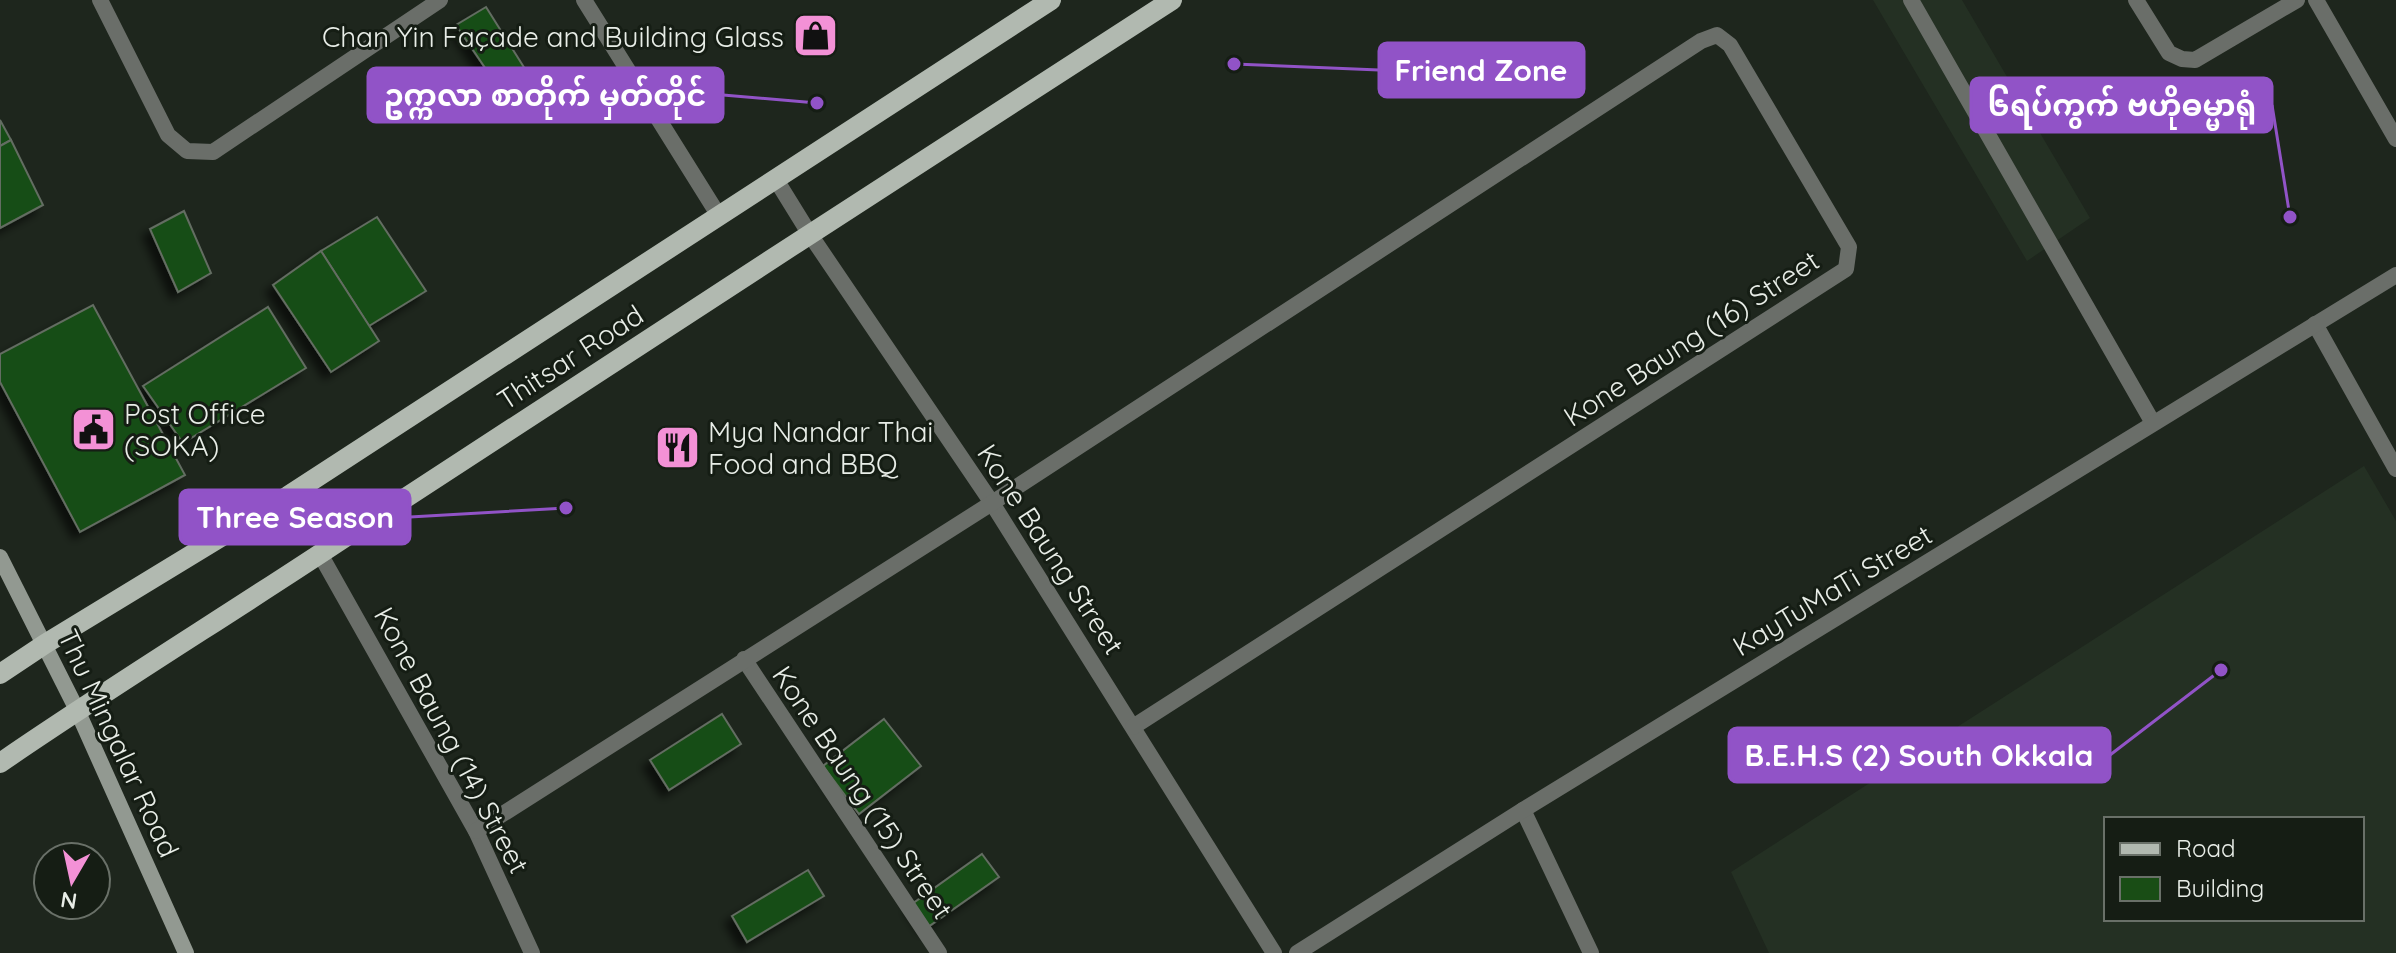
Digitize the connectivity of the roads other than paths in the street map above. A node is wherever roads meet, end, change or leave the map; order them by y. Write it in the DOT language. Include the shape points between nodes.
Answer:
graph roads {
  1 [pos="100,0"];
  2 [pos="440,0"];
  3 [pos="584,0"];
  4 [pos="1051,0"];
  5 [pos="1172,0"];
  6 [pos="1911,0"];
  7 [pos="2136,0"];
  8 [pos="2297,0"];
  9 [pos="2316,0"];
  10 [pos="2396,139"];
  11 [pos="775,178"];
  12 [pos="719,216"];
  13 [pos="809,233"];
  14 [pos="2396,275"];
  15 [pos="2315,324"];
  16 [pos="2153,423"];
  17 [pos="2396,469"];
  18 [pos="992,503"];
  19 [pos="320,554"];
  20 [pos="0,557"];
  21 [pos="45,644"];
  22 [pos="744,659"];
  23 [pos="0,674"];
  24 [pos="77,710"];
  25 [pos="1133,727"];
  26 [pos="0,763"];
  27 [pos="1523,810"];
  28 [pos="476,831"];
  29 [pos="186,953"];
  30 [pos="532,953"];
  31 [pos="939,953"];
  32 [pos="1274,953"];
  33 [pos="1297,953"];
  34 [pos="1591,953"];
  1 -- 2 [label="street" via="168,135 187,151 213,152"];
  3 -- 12 [label="street"];
  4 -- 11 [label="main road, Thitsar Road"];
  5 -- 13 [label="main road, Thitsar Road"];
  6 -- 16 [label="street"];
  7 -- 8 [label="street" via="2169,53 2195,60"];
  9 -- 10 [label="street"];
  11 -- 12 [label="main road, Thitsar Road"];
  11 -- 13 [label="street, Kone Baung Street"];
  12 -- 21 [label="main road, Thitsar Road" via="288,496"];
  13 -- 18 [label="street, Kone Baung Street"];
  13 -- 19 [label="main road, Thitsar Road"];
  14 -- 15 [label="street, KayTuMaTi Street"];
  15 -- 16 [label="street, KayTuMaTi Street"];
  15 -- 17 [label="street"];
  16 -- 27 [label="street, KayTuMaTi Street"];
  18 -- 22 [label="street, Kone Baung (15) Street"];
  18 -- 25 [label="street, Kone Baung Street"];
  18 -- 25 [label="street, Kone Baung (16) Street" via="1701,41 1717,35 1730,45 1849,247 1846,269"];
  19 -- 24 [label="main road, Thitsar Road"];
  19 -- 28 [label="street, Kone Baung (14) Street"];
  20 -- 21 [label="main road, Thu Mingalar Road"];
  21 -- 23 [label="main road, Thitsar Road"];
  21 -- 24 [label="main road, Thu Mingalar Road"];
  22 -- 28 [label="street, Kone Baung (15) Street"];
  22 -- 31 [label="street, Kone Baung (15) Street"];
  24 -- 26 [label="main road, Thitsar Road"];
  24 -- 29 [label="main road, Thu Mingalar Road"];
  25 -- 32 [label="street, Kone Baung Street"];
  27 -- 33 [label="street, KayTuMaTi Street"];
  27 -- 34 [label="street"];
  28 -- 30 [label="street, Kone Baung (14) Street"];
}
